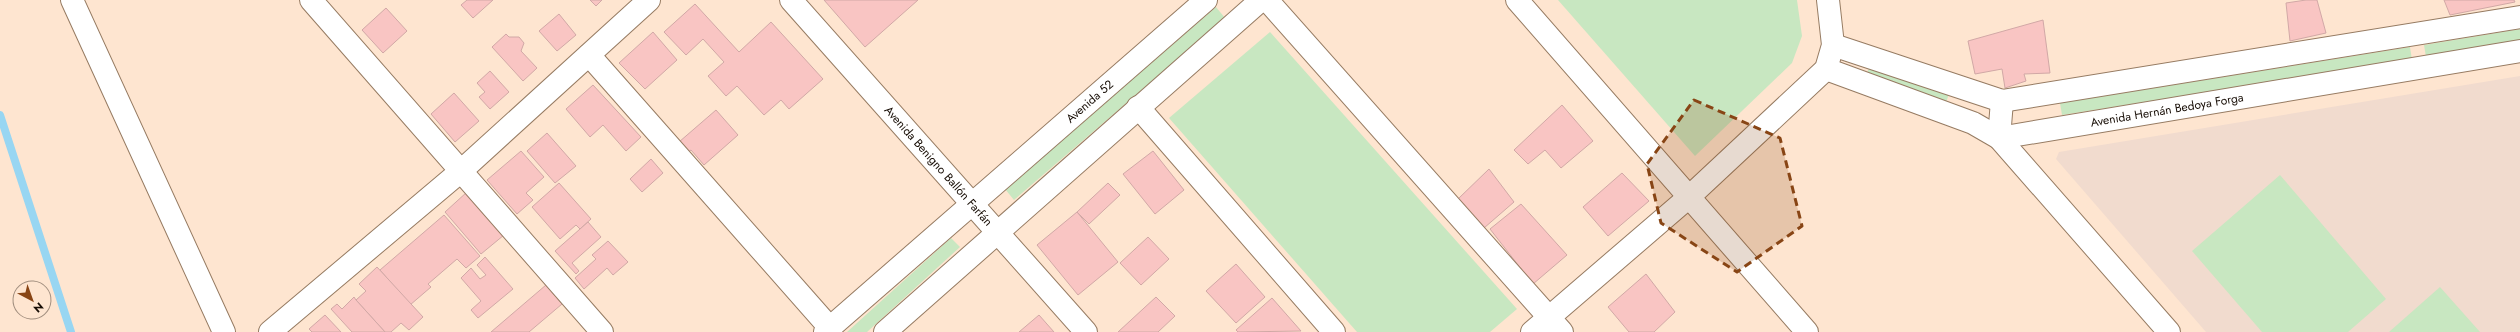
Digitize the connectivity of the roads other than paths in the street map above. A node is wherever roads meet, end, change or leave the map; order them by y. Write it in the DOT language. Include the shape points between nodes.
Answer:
graph roads {
  1 [pos="72,0"];
  2 [pos="311,0"];
  3 [pos="649,0"];
  4 [pos="792,0"];
  5 [pos="1206,0"];
  6 [pos="1262,0"];
  7 [pos="1267,0"];
  8 [pos="1517,0"];
  9 [pos="1828,0"];
  10 [pos="2520,17"];
  11 [pos="1834,45"];
  12 [pos="2520,50"];
  13 [pos="589,55"];
  14 [pos="1826,69"];
  15 [pos="2002,101"];
  16 [pos="1138,107"];
  17 [pos="1999,138"];
  18 [pos="461,171"];
  19 [pos="1689,197"];
  20 [pos="972,202"];
  21 [pos="998,231"];
  22 [pos="1556,325"];
  23 [pos="828,330"];
  24 [pos="224,332"];
  25 [pos="270,332"];
  26 [pos="602,332"];
  27 [pos="884,332"];
  28 [pos="1086,332"];
  29 [pos="1334,332"];
  30 [pos="1532,332"];
  31 [pos="1807,332"];
  32 [pos="2169,332"];
  1 -- 24 [label="street"];
  2 -- 18 [label="street"];
  3 -- 13 [label="street"];
  4 -- 20 [label="street, Avenida Benigno Ballón Farfán"];
  5 -- 20 [label="street, Avenida 52"];
  6 -- 16 [label="street"];
  7 -- 22 [label="street"];
  8 -- 19 [label="street"];
  9 -- 11 [label="street"];
  10 -- 15 [label="street"];
  11 -- 14 [label="street"];
  11 -- 15 [label="street"];
  12 -- 17 [label="street, Avenida Hernán Bedoya Forga"];
  13 -- 18 [label="street"];
  13 -- 23 [label="street"];
  14 -- 17 [label="street" via="1973,123"];
  14 -- 19 [label="street"];
  15 -- 17 [label="street"];
  16 -- 21 [label="street"];
  16 -- 29 [label="street"];
  17 -- 32 [label="street"];
  18 -- 25 [label="street"];
  18 -- 26 [label="street"];
  19 -- 22 [label="street"];
  19 -- 31 [label="street"];
  20 -- 21 [label="street, Avenida Benigno Ballón Farfán"];
  20 -- 23 [label="street, Avenida 52"];
  21 -- 27 [label="street"];
  21 -- 28 [label="street, Avenida Benigno Ballón Farfán"];
  22 -- 30 [label="street"];
}
